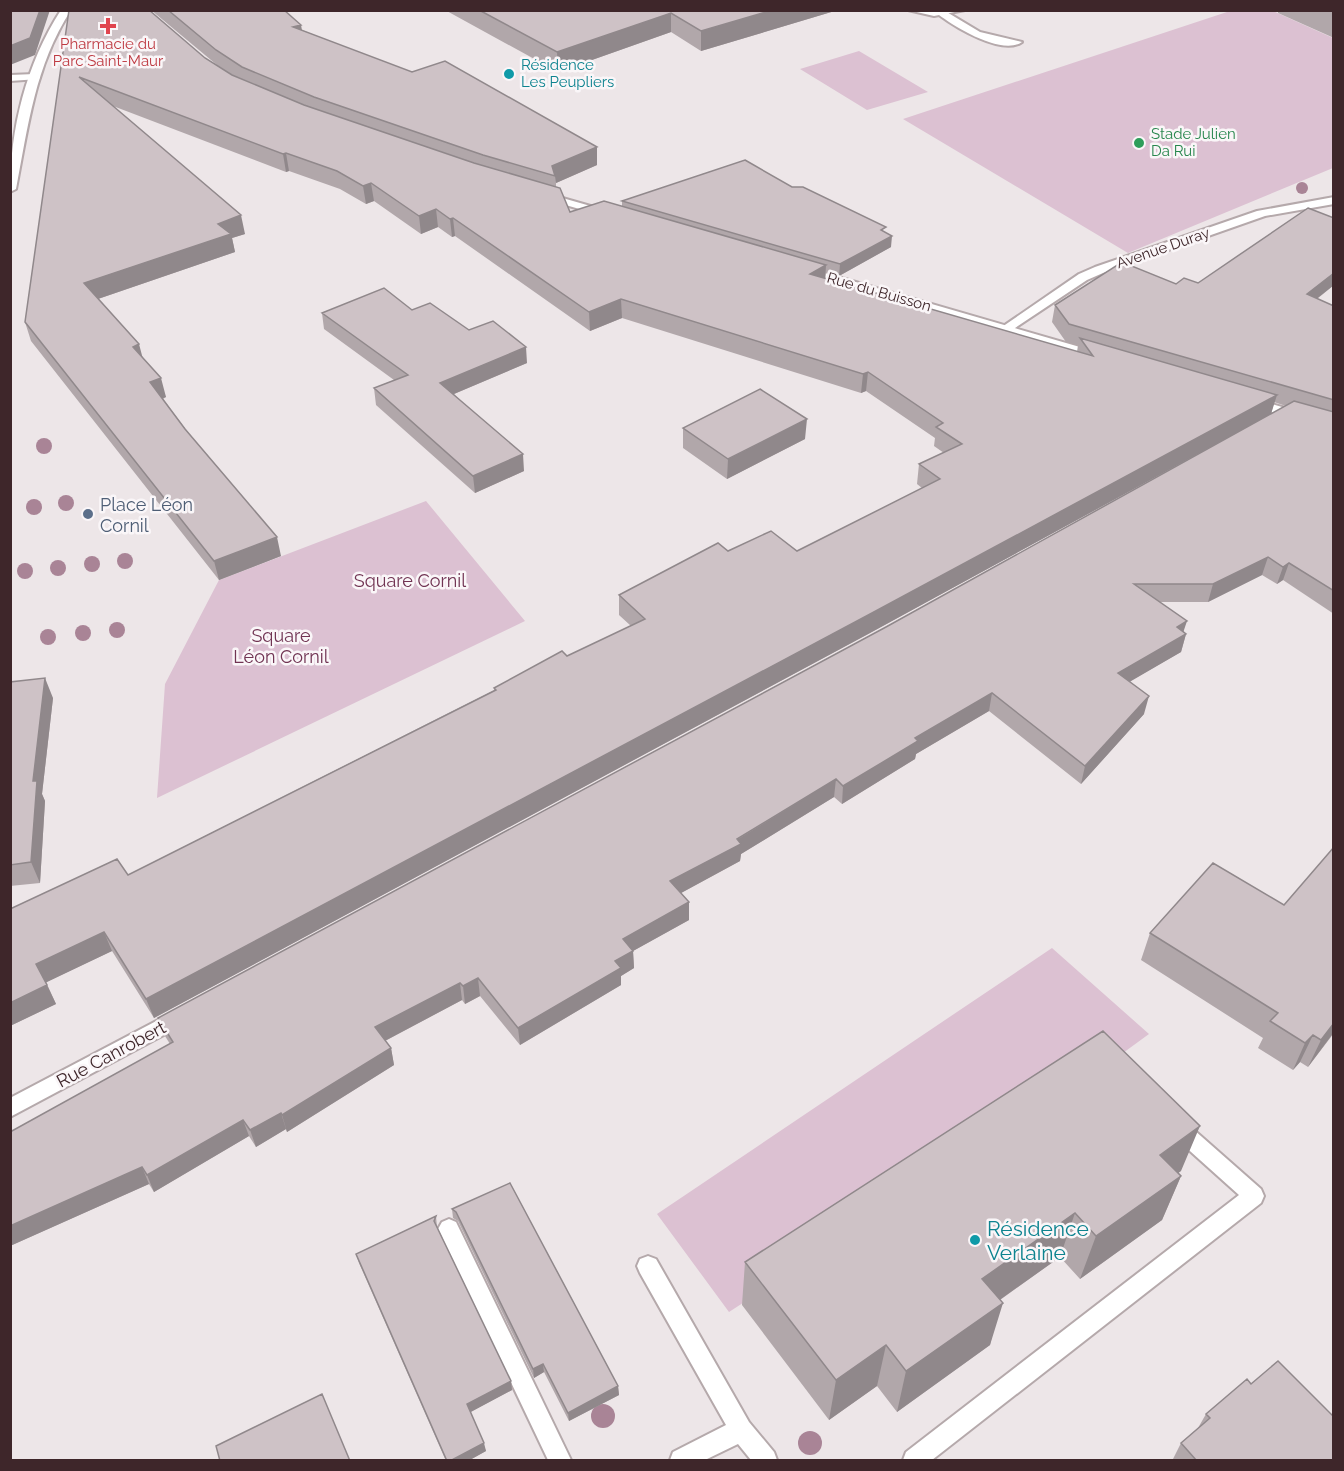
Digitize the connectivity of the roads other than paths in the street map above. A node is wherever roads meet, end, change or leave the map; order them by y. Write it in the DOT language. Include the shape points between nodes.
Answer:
graph roads {
  1 [pos="66,10"];
  2 [pos="912,10"];
  3 [pos="961,10"];
  4 [pos="942,13"];
  5 [pos="1017,42"];
  6 [pos="35,77"];
  7 [pos="10,78"];
  8 [pos="10,189"];
  9 [pos="535,193"];
  10 [pos="1334,200"];
  11 [pos="621,218"];
  12 [pos="791,267"];
  13 [pos="1005,329"];
  14 [pos="1114,362"];
  15 [pos="1244,400"];
  16 [pos="1286,412"];
  17 [pos="1264,425"];
  18 [pos="1334,426"];
  19 [pos="198,1007"];
  20 [pos="10,1108"];
  21 [pos="1159,1111"];
  22 [pos="449,1229"];
  23 [pos="648,1266"];
  24 [pos="741,1430"];
  25 [pos="560,1461"];
  26 [pos="681,1461"];
  27 [pos="766,1461"];
  28 [pos="914,1461"];
  1 -- 6 [label="street" via="45,46"];
  2 -- 4 [label="street"];
  3 -- 4 [label="street"];
  4 -- 5 [label="street" via="977,35"];
  6 -- 7 [label="street"];
  6 -- 8 [label="street"];
  9 -- 11 [label="street"];
  10 -- 13 [label="street, Avenue Duray" via="1271,210 1083,276"];
  12 -- 13 [label="street, Rue du Buisson"];
  13 -- 14 [label="street, Rue du Buisson"];
  15 -- 16 [label="street"];
  16 -- 17 [label="street"];
  16 -- 18 [label="street"];
  19 -- 20 [label="street, Rue Canrobert"];
  21 -- 28 [label="street" via="1254,1196"];
  22 -- 25 [label="street"];
  23 -- 24 [label="street"];
  24 -- 26 [label="street"];
  24 -- 27 [label="street"];
}
